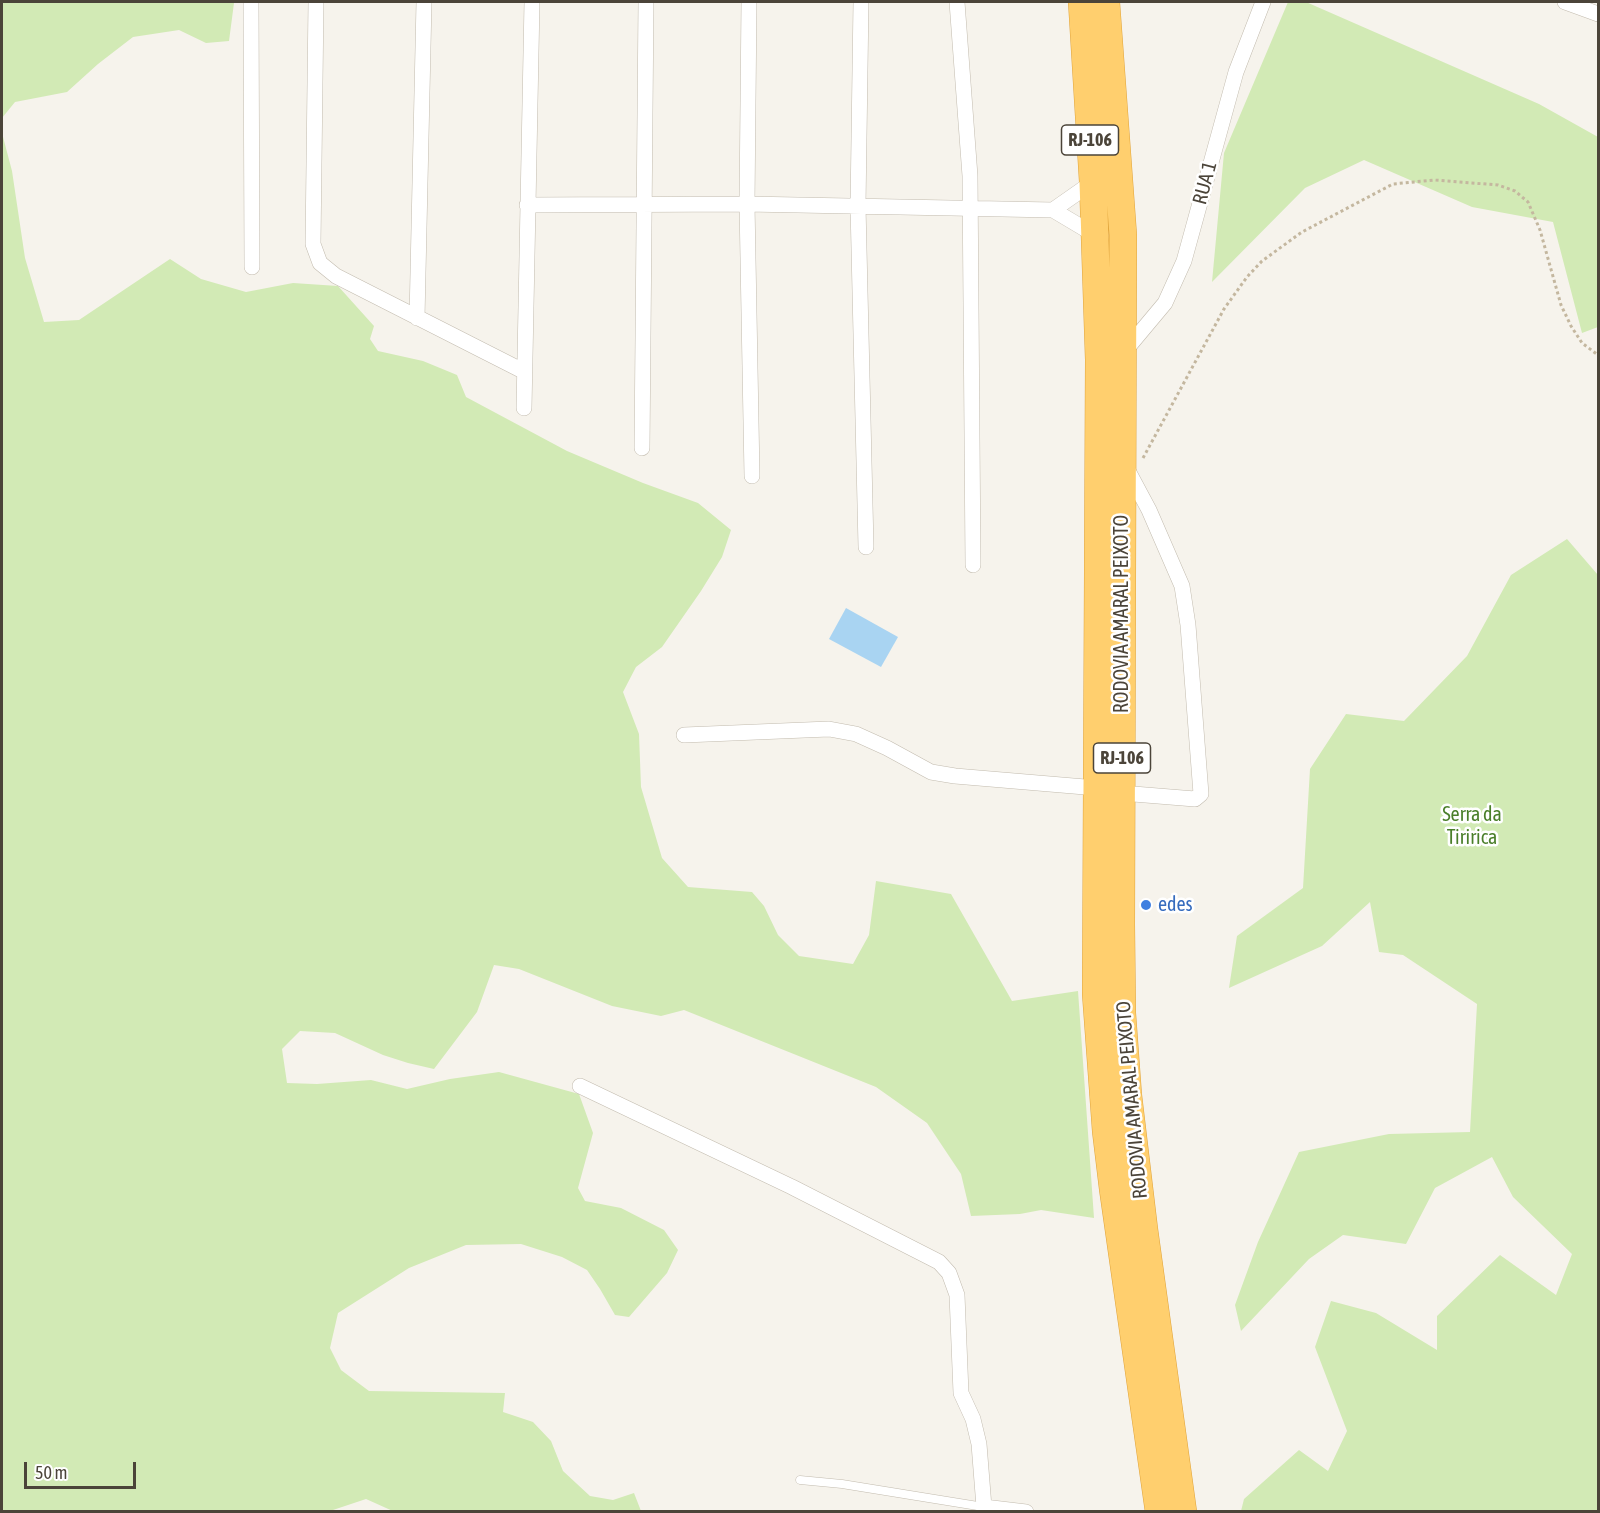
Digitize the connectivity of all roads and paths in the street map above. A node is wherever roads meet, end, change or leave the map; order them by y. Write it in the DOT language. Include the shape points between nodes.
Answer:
graph roads {
  1 [pos="251,2"];
  2 [pos="316,2"];
  3 [pos="424,2"];
  4 [pos="532,2"];
  5 [pos="646,2"];
  6 [pos="749,2"];
  7 [pos="861,2"];
  8 [pos="957,2"];
  9 [pos="1082,2"];
  10 [pos="1106,2"];
  11 [pos="1263,2"];
  12 [pos="1565,2"];
  13 [pos="1599,14"];
  14 [pos="1093,182"];
  15 [pos="644,204"];
  16 [pos="747,204"];
  17 [pos="527,205"];
  18 [pos="858,206"];
  19 [pos="969,207"];
  20 [pos="1053,210"];
  21 [pos="1095,235"];
  22 [pos="252,267"];
  23 [pos="417,318"];
  24 [pos="1124,352"];
  25 [pos="1599,355"];
  26 [pos="524,371"];
  27 [pos="524,408"];
  28 [pos="642,448"];
  29 [pos="1129,470"];
  30 [pos="752,476"];
  31 [pos="1149,510"];
  32 [pos="1123,529"];
  33 [pos="866,547"];
  34 [pos="973,565"];
  35 [pos="684,735"];
  36 [pos="1109,791"];
  37 [pos="580,1086"];
  38 [pos="800,1480"];
  39 [pos="984,1509"];
  40 [pos="1026,1512"];
  41 [pos="1159,1512"];
  42 [pos="1183,1512"];
  1 -- 22 [label="street"];
  2 -- 23 [label="street" via="316,254 320,263 336,276"];
  3 -- 23 [label="street"];
  4 -- 17 [label="street"];
  5 -- 15 [label="street"];
  6 -- 16 [label="street"];
  7 -- 18 [label="street"];
  8 -- 19 [label="street" via="969,143"];
  9 -- 14 [label="highway, RODOVIA AMARAL PEIXOTO / RJ-106"];
  10 -- 24 [label="highway, RODOVIA AMARAL PEIXOTO / RJ-106" via="1123,235"];
  11 -- 24 [label="street, RUA 1" via="1236,72 1184,261 1166,303"];
  12 -- 13 [label="street"];
  14 -- 20 [label="street"];
  14 -- 21 [label="highway, RODOVIA AMARAL PEIXOTO / RJ-106"];
  15 -- 16 [label="street"];
  15 -- 17 [label="street"];
  15 -- 28 [label="street"];
  16 -- 18 [label="street"];
  16 -- 30 [label="street"];
  17 -- 26 [label="street"];
  18 -- 19 [label="street"];
  18 -- 33 [label="street"];
  19 -- 20 [label="street"];
  19 -- 34 [label="street"];
  20 -- 21 [label="street"];
  21 -- 36 [label="highway, RODOVIA AMARAL PEIXOTO / RJ-106"];
  23 -- 26 [label="street"];
  24 -- 29 [label="highway, RODOVIA AMARAL PEIXOTO / RJ-106"];
  25 -- 29 [label="path" via="1582,343 1571,326 1540,230 1528,202 1515,191 1498,184 1471,182 1393,184 1302,232 1247,277 1224,309 1149,446"];
  26 -- 27 [label="street"];
  29 -- 31 [label="street"];
  29 -- 32 [label="highway, RODOVIA AMARAL PEIXOTO / RJ-106"];
  31 -- 32 [label="street"];
  31 -- 36 [label="street" via="1182,586 1201,794 1194,799"];
  32 -- 36 [label="highway, RODOVIA AMARAL PEIXOTO / RJ-106"];
  35 -- 36 [label="street" via="829,729 856,734 932,772"];
  36 -- 41 [label="highway, RODOVIA AMARAL PEIXOTO / RJ-106" via="1096,994 1107,1131"];
  36 -- 42 [label="highway, RODOVIA AMARAL PEIXOTO / RJ-106" via="1128,1095"];
  37 -- 39 [label="street" via="792,1187 939,1263 949,1273 957,1294 961,1393 979,1444"];
  38 -- 39 [label="lane"];
  39 -- 40 [label="street"];
}
